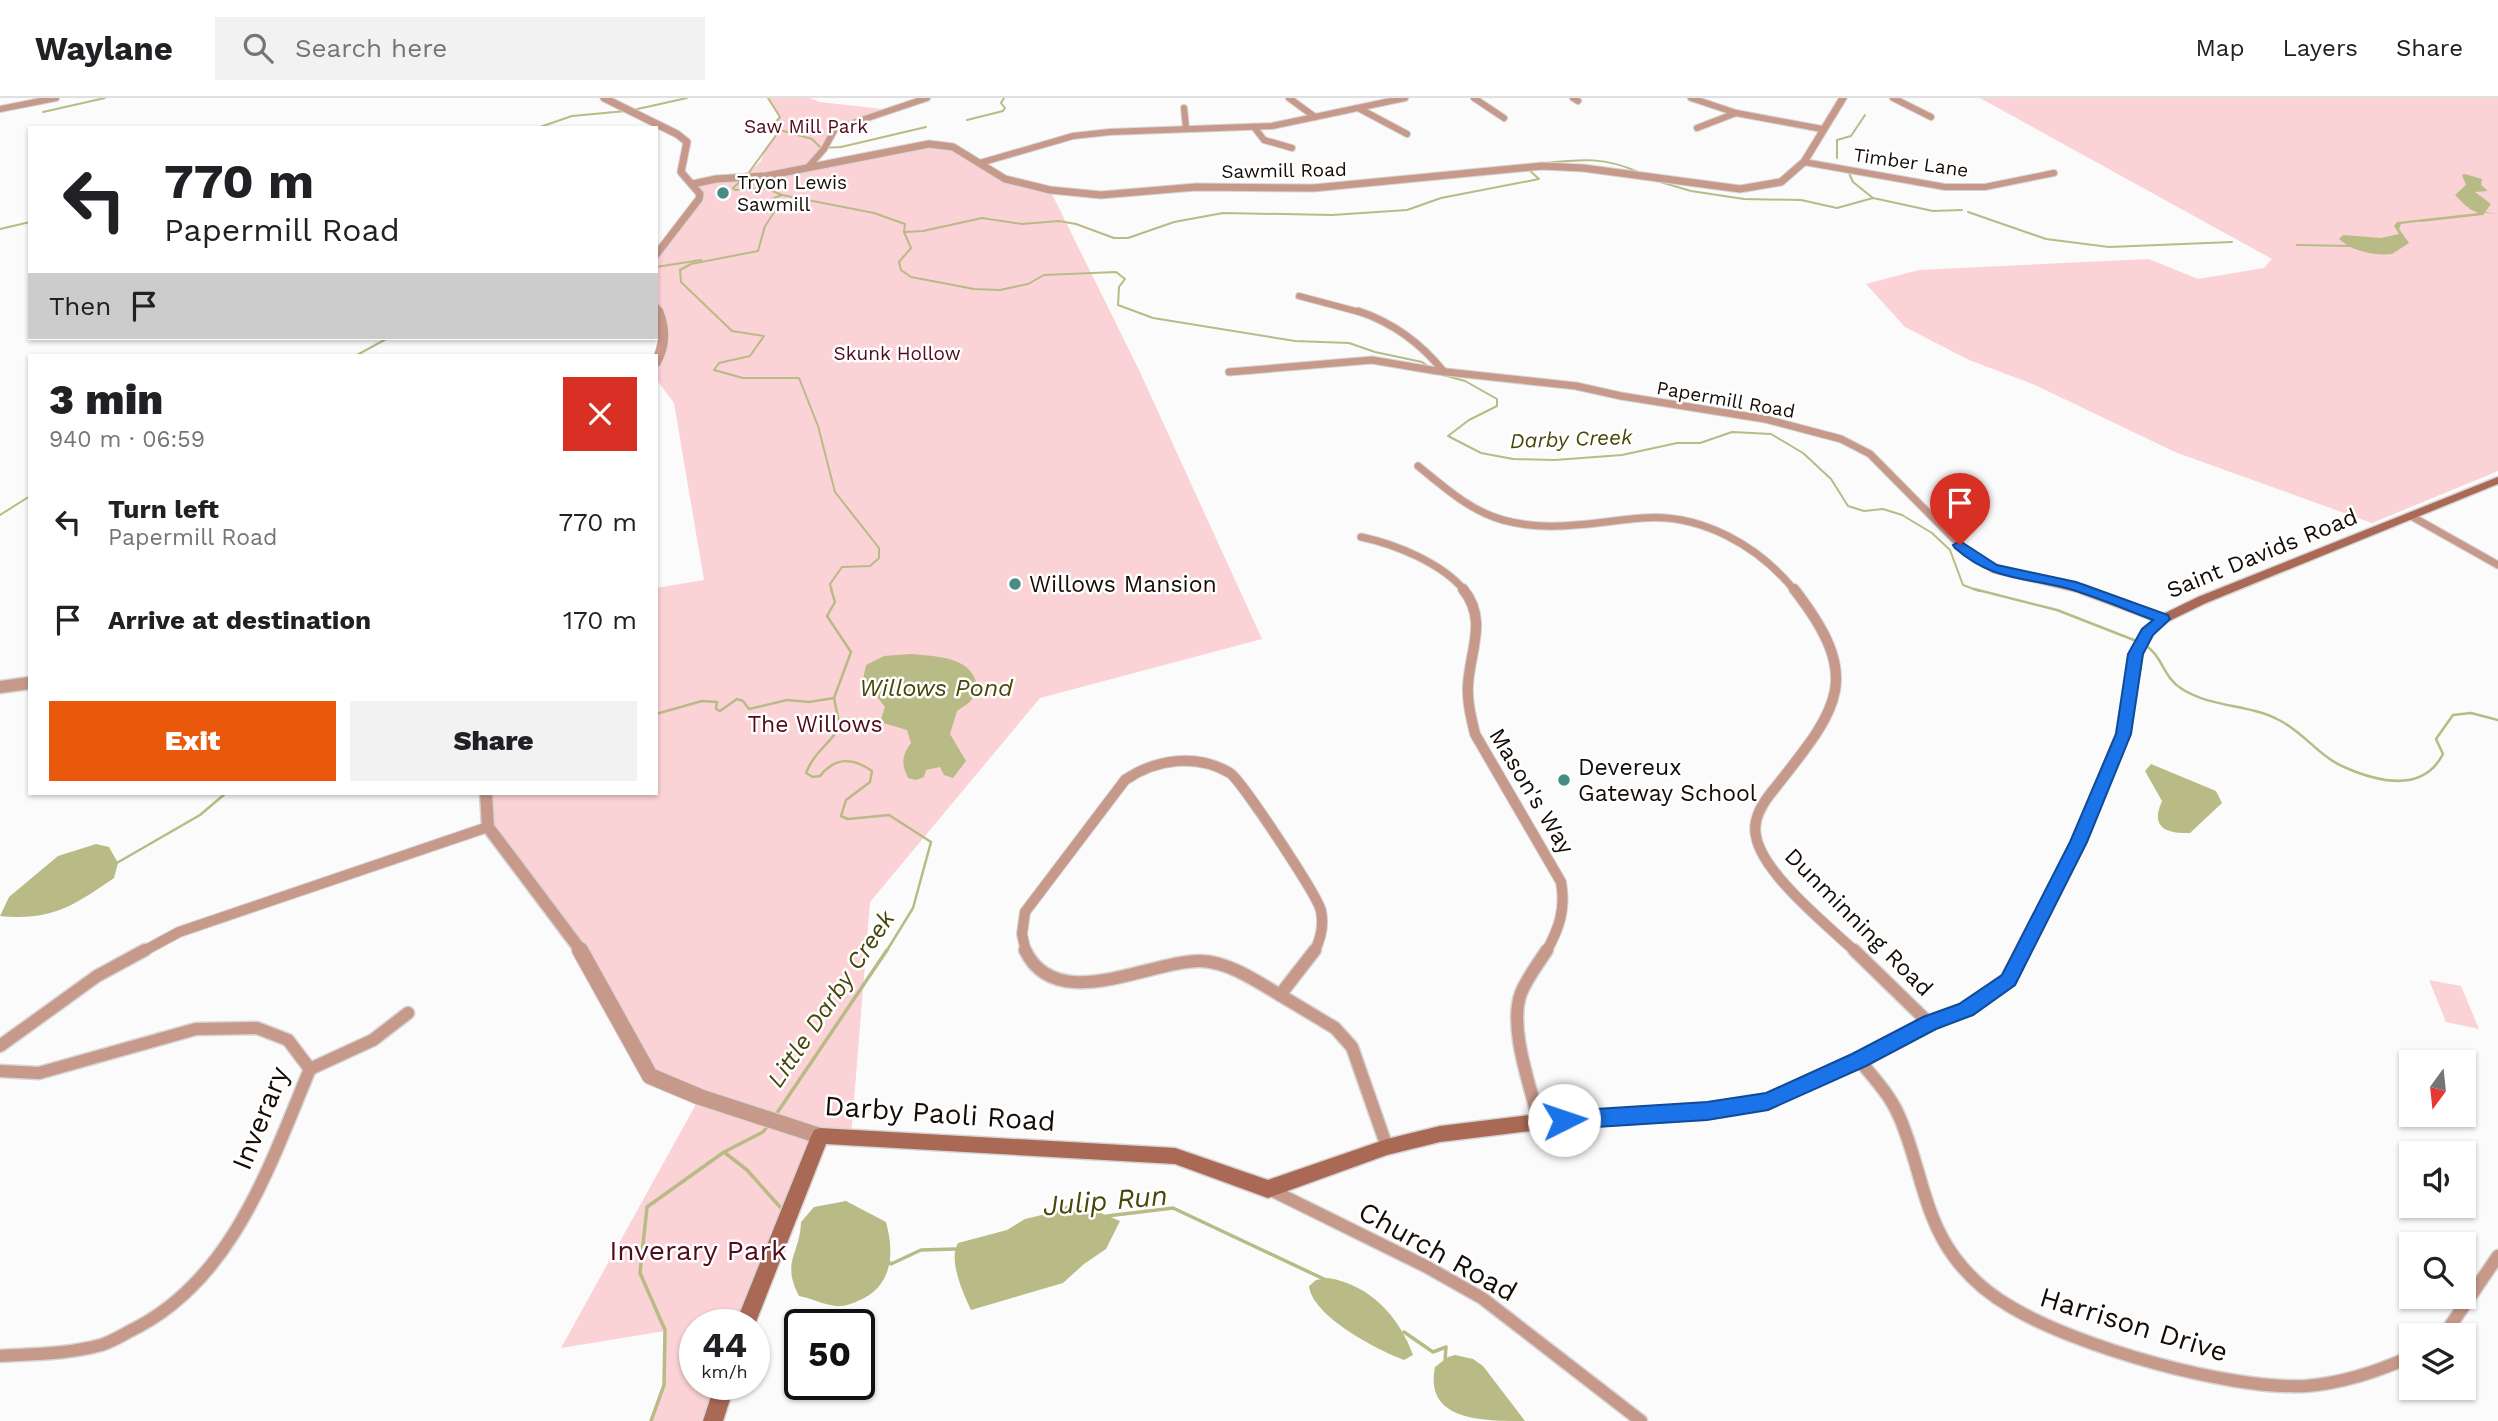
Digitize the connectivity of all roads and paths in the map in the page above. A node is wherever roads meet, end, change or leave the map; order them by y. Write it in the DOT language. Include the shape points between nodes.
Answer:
graph roads {
  1 [pos="56,98"];
  2 [pos="604,98"];
  3 [pos="927,98"];
  4 [pos="1289,98"];
  5 [pos="1405,98"];
  6 [pos="1474,98"];
  7 [pos="1691,98"];
  8 [pos="1843,98"];
  9 [pos="1893,98"];
  10 [pos="1184,108"];
  11 [pos="0,109"];
  12 [pos="1360,109"];
  13 [pos="1736,113"];
  14 [pos="1315,117"];
  15 [pos="1931,117"];
  16 [pos="1504,118"];
  17 [pos="1254,127"];
  18 [pos="1186,128"];
  19 [pos="1697,128"];
  20 [pos="1822,129"];
  21 [pos="1406,134"];
  22 [pos="1292,148"];
  23 [pos="1804,162"];
  24 [pos="980,163"];
  25 [pos="809,166"];
  26 [pos="2054,173"];
  27 [pos="693,184"];
  28 [pos="658,252"];
  29 [pos="1299,296"];
  30 [pos="658,310"];
  31 [pos="658,356"];
  32 [pos="1229,372"];
  33 [pos="1440,372"];
  34 [pos="1418,466"];
  35 [pos="2498,480"];
  36 [pos="2412,516"];
  37 [pos="1362,537"];
  38 [pos="2498,565"];
  39 [pos="2163,619"];
  40 [pos="28,683"];
  41 [pos="0,688"];
  42 [pos="486,795"];
  43 [pos="488,827"];
  44 [pos="1280,995"];
  45 [pos="408,1013"];
  46 [pos="1929,1023"];
  47 [pos="0,1046"];
  48 [pos="1859,1060"];
  49 [pos="310,1069"];
  50 [pos="0,1071"];
  51 [pos="1539,1122"];
  52 [pos="784,1124"];
  53 [pos="820,1136"];
  54 [pos="1387,1147"];
  55 [pos="1268,1189"];
  56 [pos="2498,1256"];
  57 [pos="751,1309"];
  58 [pos="2452,1323"];
  59 [pos="0,1356"];
  60 [pos="2399,1362"];
  61 [pos="720,1400"];
  62 [pos="713,1421"];
  63 [pos="1641,1421"];
  1 -- 11 [label="street"];
  2 -- 27 [label="street" via="684,139 687,145 681,172"];
  3 -- 25 [label="street" via="835,129"];
  4 -- 14 [label="street"];
  5 -- 12 [label="street"];
  6 -- 16 [label="street"];
  7 -- 13 [label="street"];
  8 -- 20 [label="street, Sawmill Road"];
  9 -- 15 [label="street"];
  10 -- 18 [label="street"];
  12 -- 14 [label="street"];
  12 -- 21 [label="street"];
  13 -- 19 [label="street"];
  13 -- 20 [label="street"];
  14 -- 17 [label="street"];
  17 -- 18 [label="street"];
  17 -- 22 [label="street" via="1264,141"];
  18 -- 24 [label="street" via="1073,136"];
  20 -- 23 [label="street, Sawmill Road"];
  23 -- 24 [label="street, Sawmill Road" via="1780,182 1740,189 1583,167 1542,166 1314,188 1196,187 1101,195 1005,179"];
  23 -- 26 [label="street, Timber Lane" via="1945,187 1985,187"];
  24 -- 25 [label="street, Sawmill Road" via="953,146 929,144"];
  25 -- 27 [label="street, Sawmill Road"];
  27 -- 28 [label="street" via="699,199"];
  29 -- 33 [label="street" via="1364,312 1410,335 1430,352"];
  30 -- 31 [label="street" via="663,342"];
  32 -- 33 [label="street, Papermill Road" via="1372,360"];
  33 -- 39 [label="street, Papermill Road" via="1576,386 1765,419 1841,439 1870,454 1893,474 1922,509 1978,561 2011,574 2071,585"];
  34 -- 46 [label="street, Dunminning Road" via="1474,509 1502,520 1563,528 1645,518 1678,520 1718,532 1776,569 1830,642 1838,672 1836,695 1823,727 1761,805 1755,832 1782,881"];
  35 -- 36 [label="main road, Saint Davids Road"];
  36 -- 38 [label="street"];
  36 -- 39 [label="main road, Saint Davids Road"];
  37 -- 51 [label="street, Mason's Way" via="1385,542 1447,573 1473,597 1478,619 1466,693 1469,720 1562,883 1562,922 1523,988 1517,1008"];
  39 -- 46 [label="main road, Saint Davids Road" via="2147,632 2136,654 2123,734 2078,842 2008,980 1966,1010"];
  40 -- 41 [label="street"];
  42 -- 43 [label="street"];
  43 -- 47 [label="street" via="179,932 97,976"];
  43 -- 52 [label="street, Darby Paoli Road" via="589,962 650,1076"];
  44 -- 44 [label="street" via="1228,967 1205,961 1103,982 1082,984 1054,977 1025,953 1021,932 1025,912 1125,779 1166,760 1209,763 1237,779 1322,910 1325,924 1320,943"];
  44 -- 54 [label="street" via="1335,1028 1352,1047"];
  45 -- 49 [label="street" via="373,1040"];
  46 -- 48 [label="main road, Saint Davids Road"];
  48 -- 51 [label="main road, Saint Davids Road" via="1768,1101 1707,1111"];
  48 -- 60 [label="street, Harrison Drive" via="1899,1115 1923,1198 1946,1246 1983,1288 2016,1312 2060,1332 2172,1367 2252,1384 2327,1383"];
  49 -- 50 [label="street, Inverary" via="288,1040 257,1028 196,1029 40,1073"];
  49 -- 59 [label="street, Inverary" via="265,1176 225,1249 193,1287 149,1322 102,1345"];
  51 -- 54 [label="main road, Saint Davids Road" via="1451,1132"];
  52 -- 53 [label="street, Darby Paoli Road"];
  53 -- 55 [label="main road, Darby Paoli Road" via="1175,1156"];
  53 -- 57 [label="main road"];
  54 -- 55 [label="main road, Saint Davids Road"];
  55 -- 63 [label="street, Church Road" via="1473,1292"];
  56 -- 58 [label="street"];
  61 -- 62 [label="main road"];
}
